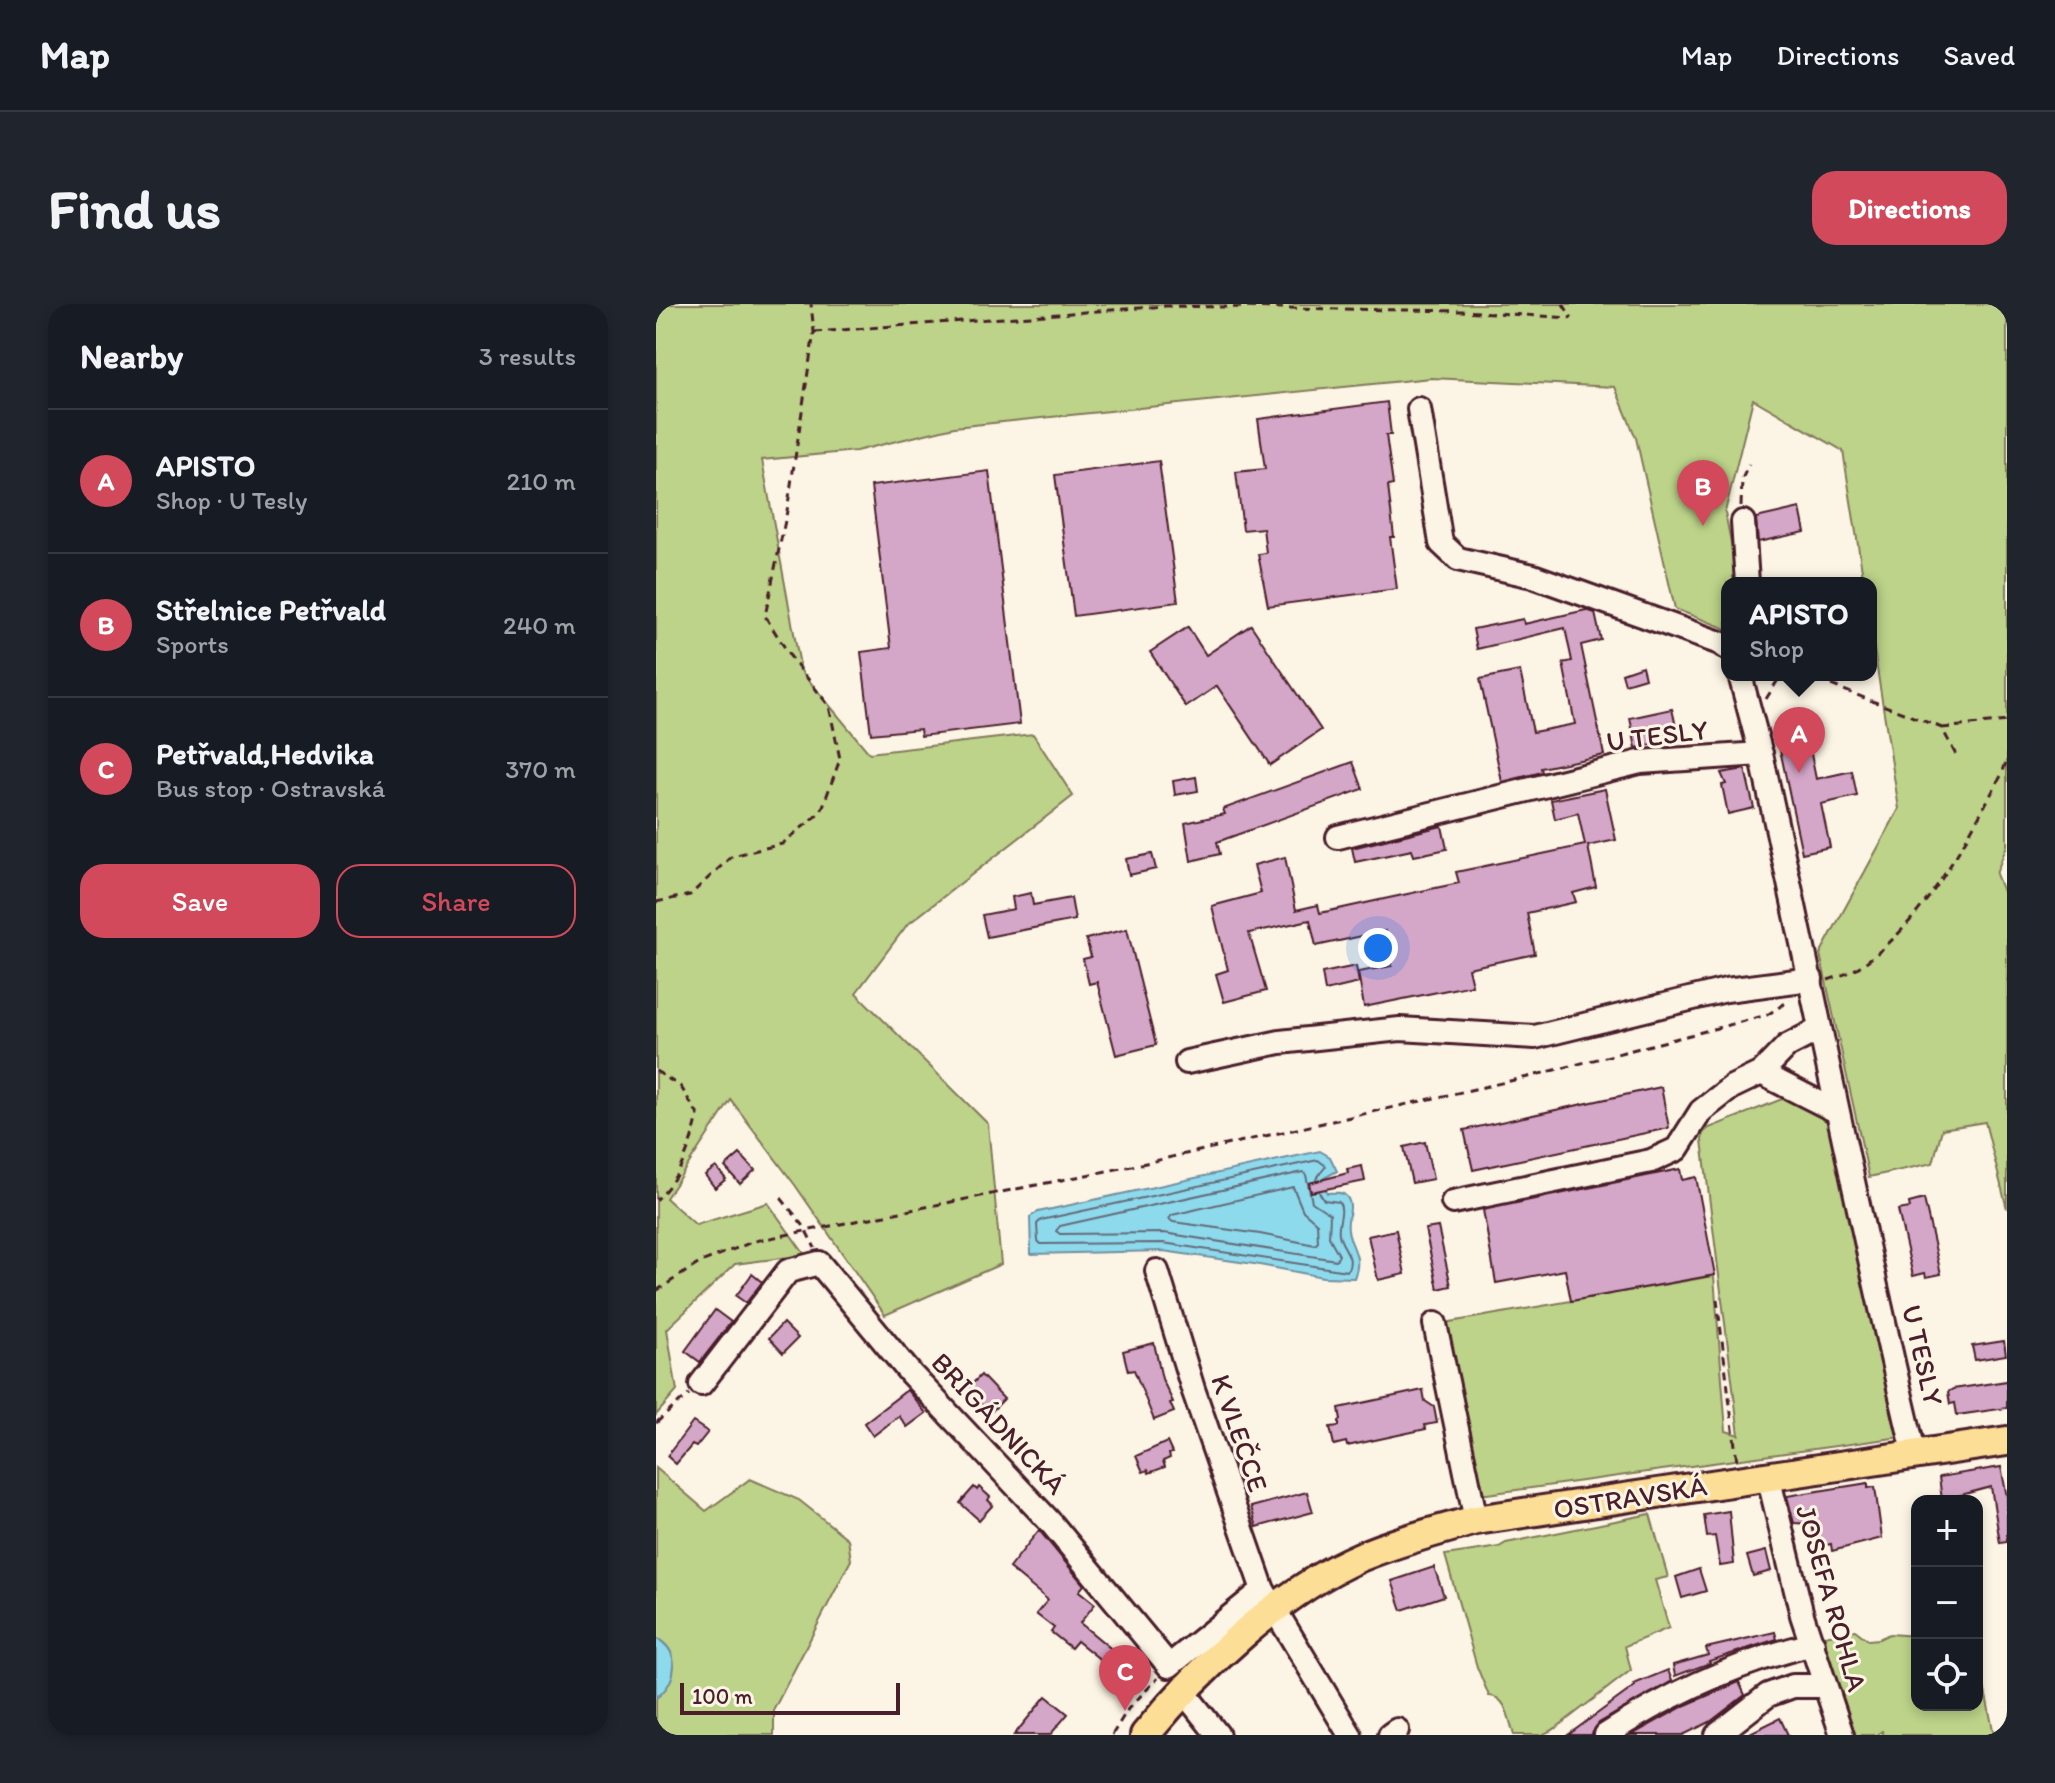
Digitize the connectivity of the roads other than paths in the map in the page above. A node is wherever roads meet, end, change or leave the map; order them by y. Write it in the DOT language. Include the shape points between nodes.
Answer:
graph roads {
  1 [pos="1419,409"];
  2 [pos="1743,522"];
  3 [pos="1747,577"];
  4 [pos="1721,644"];
  5 [pos="1742,681"];
  6 [pos="1761,754"];
  7 [pos="1338,837"];
  8 [pos="1812,983"];
  9 [pos="1818,1030"];
  10 [pos="1187,1062"];
  11 [pos="1761,1073"];
  12 [pos="1836,1111"];
  13 [pos="1453,1202"];
  14 [pos="1157,1271"];
  15 [pos="1435,1324"];
  16 [pos="701,1384"];
  17 [pos="2007,1441"];
  18 [pos="1915,1456"];
  19 [pos="1768,1476"];
  20 [pos="1476,1520"];
  21 [pos="1268,1601"];
  22 [pos="1813,1644"];
  23 [pos="1171,1684"];
  24 [pos="1825,1686"];
  25 [pos="1145,1735"];
  26 [pos="1218,1735"];
  27 [pos="1350,1735"];
  28 [pos="1606,1735"];
  29 [pos="1717,1735"];
  30 [pos="1842,1735"];
  1 -- 4 [label="street" via="1441,543 1449,553 1533,576"];
  2 -- 3 [label="street"];
  5 -- 6 [label="street"];
  6 -- 7 [label="street, U TESLY" via="1640,762"];
  6 -- 8 [label="street, U TESLY"];
  8 -- 9 [label="street, U TESLY"];
  8 -- 10 [label="street" via="1726,990 1535,1037 1400,1029 1280,1042"];
  9 -- 11 [label="street" via="1787,1046"];
  9 -- 12 [label="street, U TESLY"];
  11 -- 12 [label="street"];
  11 -- 13 [label="street" via="1701,1111 1677,1149 1651,1161"];
  12 -- 18 [label="street, U TESLY"];
  14 -- 21 [label="street, K VLEČCE"];
  15 -- 20 [label="street"];
  16 -- 21 [label="street, BRIGÁDNICKÁ" via="788,1271 819,1263 911,1374 1052,1524 1169,1666"];
  17 -- 18 [label="main road, OSTRAVSKÁ"];
  18 -- 19 [label="main road, OSTRAVSKÁ"];
  19 -- 20 [label="main road, OSTRAVSKÁ"];
  19 -- 22 [label="street, JOSEFA ROHLA"];
  20 -- 21 [label="main road, OSTRAVSKÁ" via="1359,1558"];
  21 -- 23 [label="main road, OSTRAVSKÁ" via="1232,1645"];
  21 -- 27 [label="street"];
  22 -- 24 [label="street, JOSEFA ROHLA"];
  22 -- 28 [label="street" via="1719,1673"];
  23 -- 25 [label="main road, OSTRAVSKÁ"];
  23 -- 26 [label="street"];
  24 -- 29 [label="street" via="1793,1686 1768,1695"];
  24 -- 30 [label="street, JOSEFA ROHLA"];
}
